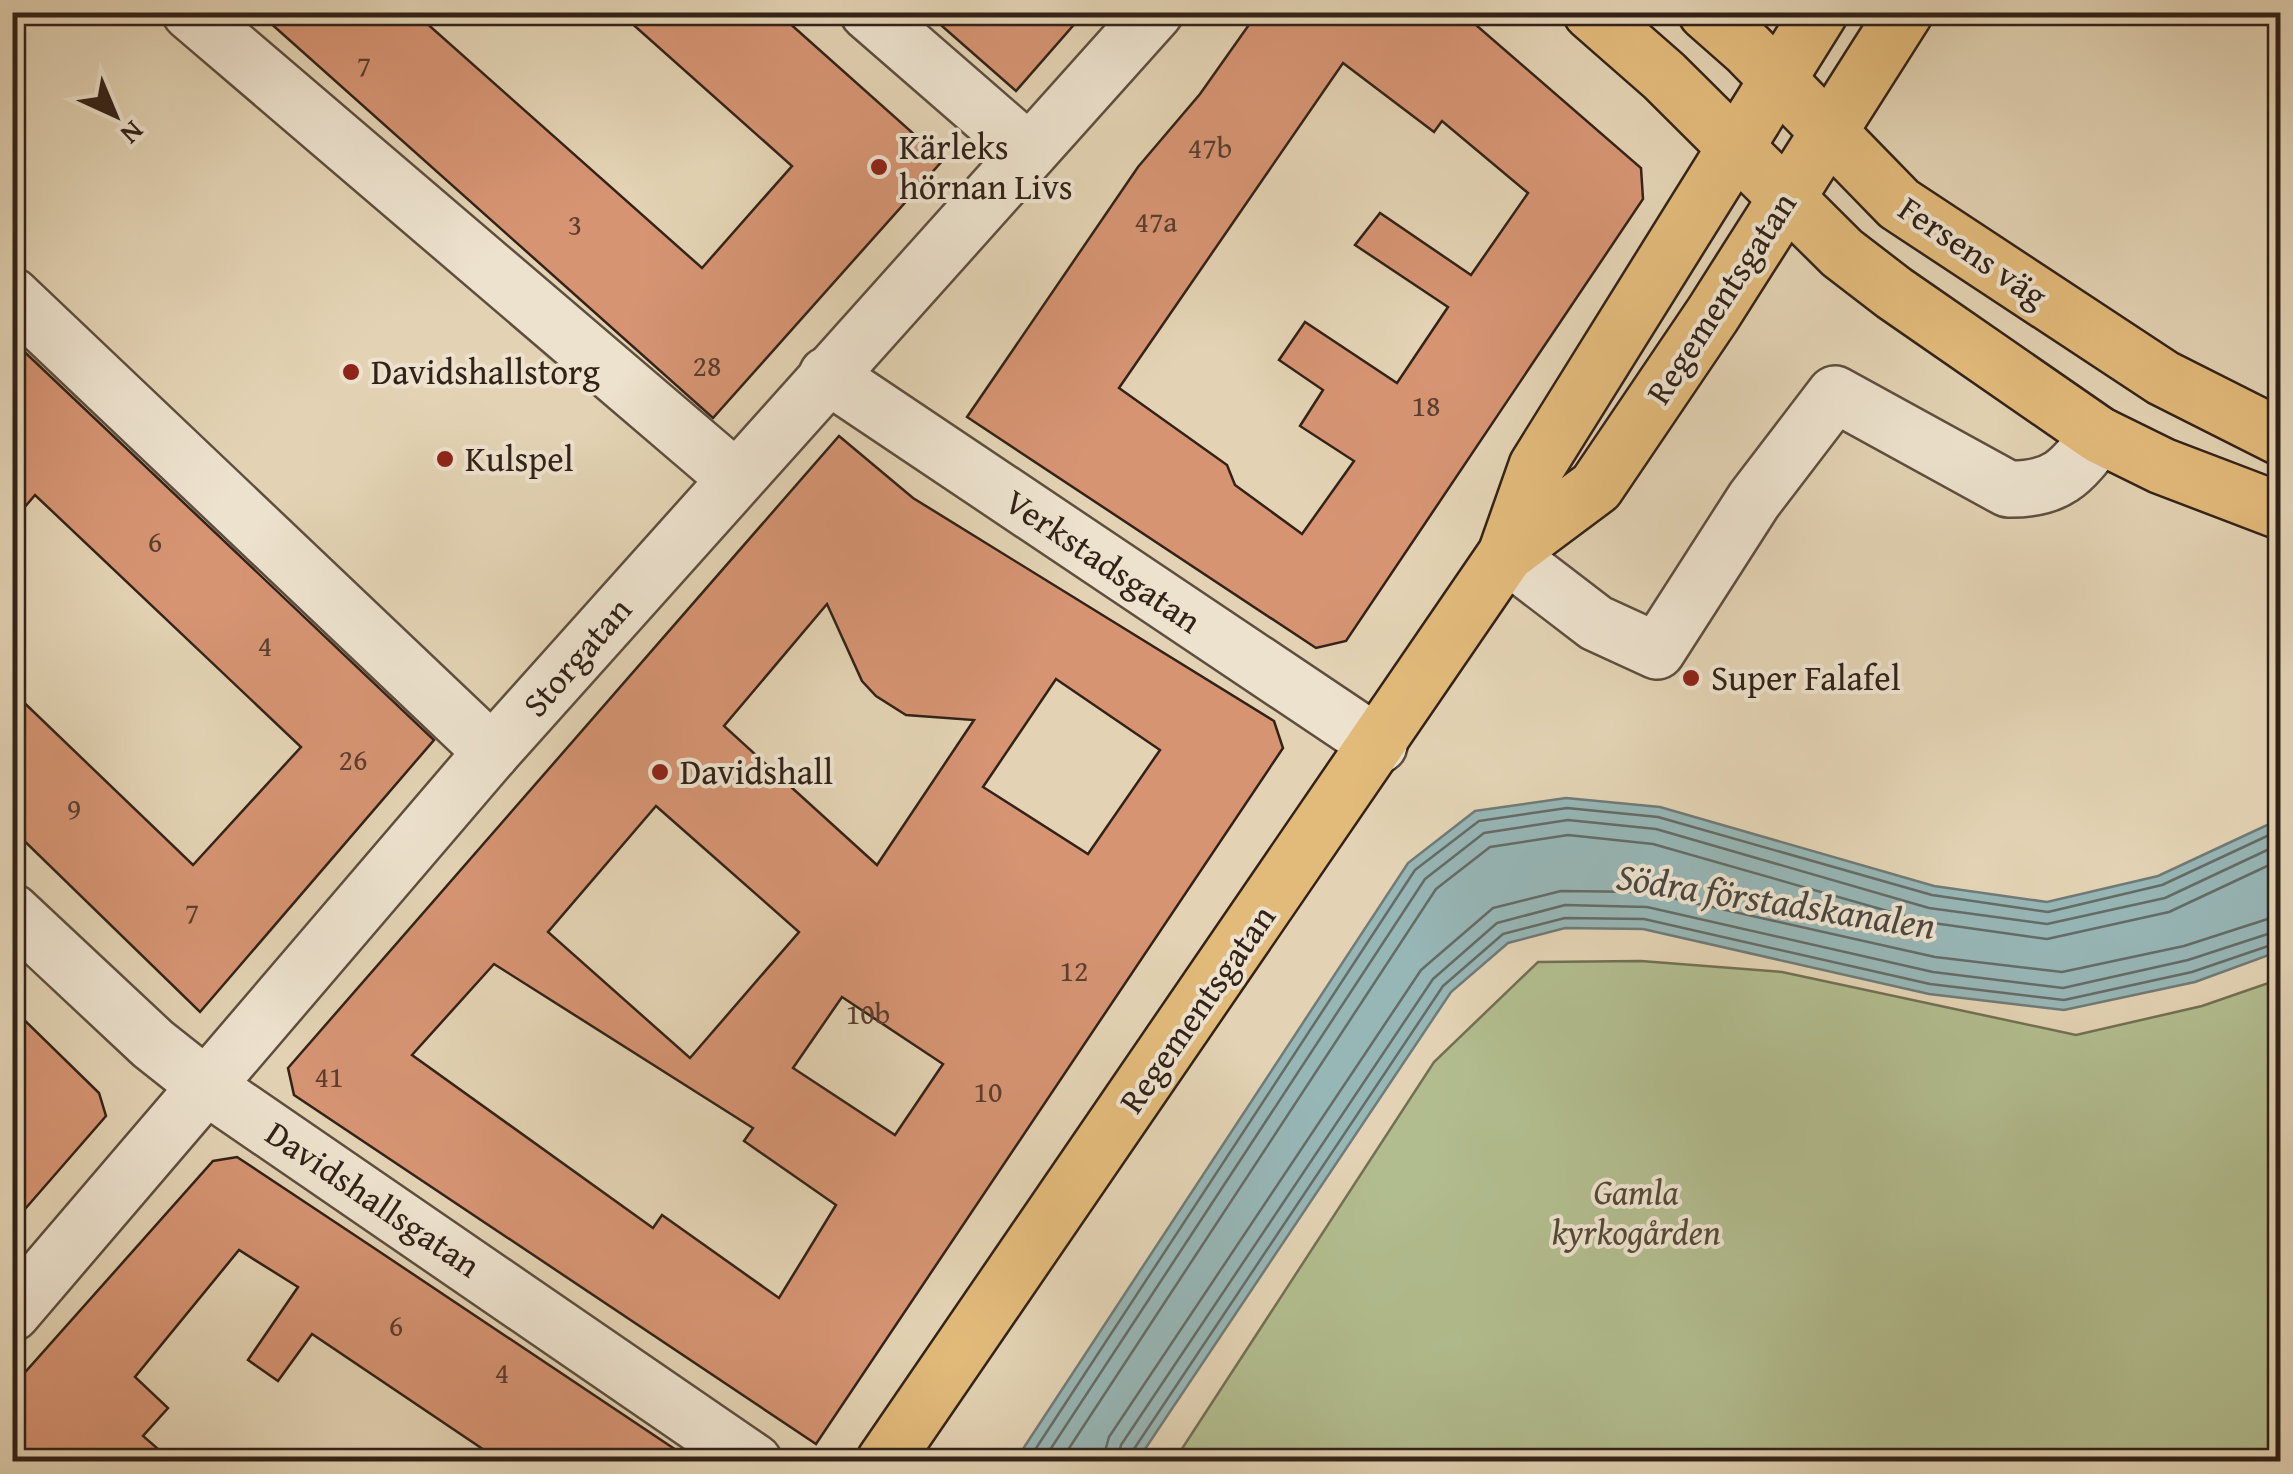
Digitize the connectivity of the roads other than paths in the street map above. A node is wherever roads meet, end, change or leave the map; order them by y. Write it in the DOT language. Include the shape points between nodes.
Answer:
graph roads {
  1 [pos="190,12"];
  2 [pos="868,12"];
  3 [pos="1155,12"];
  4 [pos="1590,12"];
  5 [pos="1706,12"];
  6 [pos="1820,12"];
  7 [pos="1904,12"];
  8 [pos="1778,80"];
  9 [pos="1829,134"];
  10 [pos="1737,147"];
  11 [pos="1029,152"];
  12 [pos="1787,196"];
  13 [pos="15,303"];
  14 [pos="827,376"];
  15 [pos="2099,435"];
  16 [pos="2280,437"];
  17 [pos="735,478"];
  18 [pos="2280,509"];
  19 [pos="1506,554"];
  20 [pos="1379,745"];
  21 [pos="492,752"];
  22 [pos="12,912"];
  23 [pos="191,1103"];
  24 [pos="12,1313"];
  25 [pos="754,1462"];
  26 [pos="884,1462"];
  1 -- 17 [label="street"];
  2 -- 11 [label="street"];
  3 -- 11 [label="street, Storgatan"];
  4 -- 10 [label="main road"];
  5 -- 8 [label="main road, Fersens väg"];
  6 -- 8 [label="main road, Regementsgatan"];
  7 -- 9 [label="main road, Regementsgatan"];
  8 -- 9 [label="main road, Fersens väg"];
  8 -- 10 [label="main road, Regementsgatan"];
  9 -- 12 [label="main road, Regementsgatan"];
  9 -- 16 [label="main road, Fersens väg" via="1899,204 1964,249 2163,378"];
  10 -- 12 [label="main road"];
  10 -- 19 [label="main road, Regementsgatan" via="1537,466"];
  11 -- 14 [label="street, Storgatan"];
  12 -- 15 [label="main road" via="1894,294"];
  12 -- 19 [label="main road, Regementsgatan" via="1596,487"];
  13 -- 21 [label="street"];
  14 -- 17 [label="street, Storgatan"];
  14 -- 20 [label="street, Verkstadsgatan"];
  15 -- 18 [label="main road"];
  15 -- 19 [label="street" via="2078,464 2040,489 2008,488 1835,394 1754,500 1656,651 1596,623"];
  17 -- 21 [label="street, Storgatan"];
  19 -- 20 [label="main road, Regementsgatan"];
  20 -- 26 [label="main road, Regementsgatan"];
  21 -- 23 [label="street, Storgatan"];
  22 -- 23 [label="street, Davidshallsgatan" via="153,1044"];
  23 -- 24 [label="street, Storgatan"];
  23 -- 25 [label="street, Davidshallsgatan"];
}
